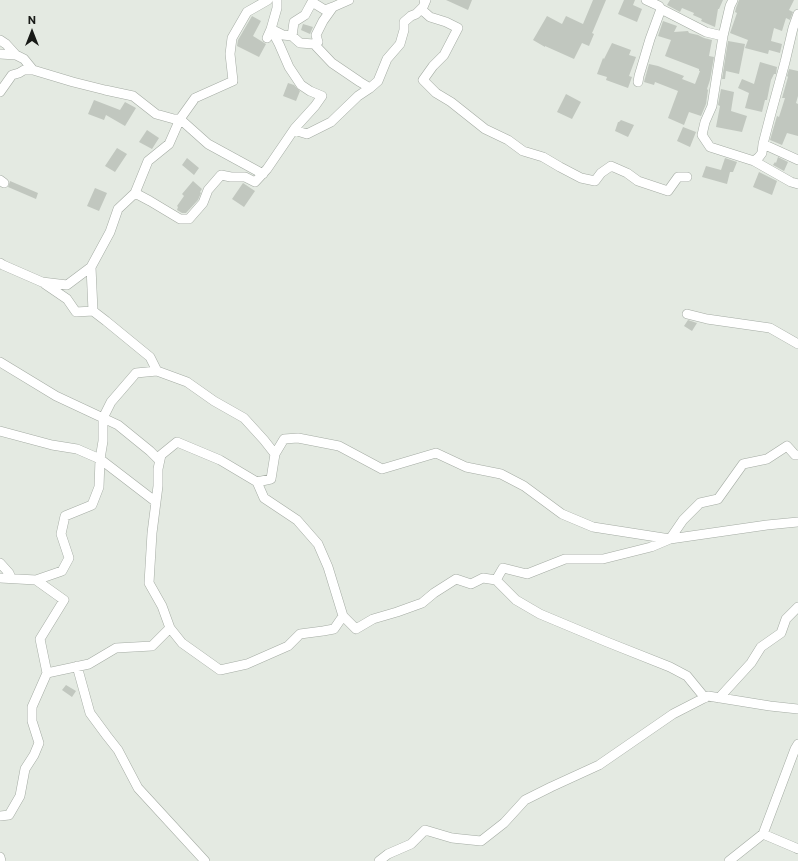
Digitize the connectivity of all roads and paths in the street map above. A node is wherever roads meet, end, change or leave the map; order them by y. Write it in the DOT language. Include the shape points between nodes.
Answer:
graph roads {
  1 [pos="268,0"];
  2 [pos="277,0"];
  3 [pos="350,0"];
  4 [pos="424,0"];
  5 [pos="646,0"];
  6 [pos="733,0"];
  7 [pos="661,5"];
  8 [pos="333,7"];
  9 [pos="421,9"];
  10 [pos="798,14"];
  11 [pos="269,34"];
  12 [pos="292,36"];
  13 [pos="723,36"];
  14 [pos="0,40"];
  15 [pos="314,44"];
  16 [pos="0,54"];
  17 [pos="16,55"];
  18 [pos="33,70"];
  19 [pos="638,82"];
  20 [pos="370,88"];
  21 [pos="0,92"];
  22 [pos="180,119"];
  23 [pos="294,130"];
  24 [pos="763,144"];
  25 [pos="798,160"];
  26 [pos="754,161"];
  27 [pos="263,174"];
  28 [pos="687,177"];
  29 [pos="798,184"];
  30 [pos="135,193"];
  31 [pos="0,263"];
  32 [pos="91,267"];
  33 [pos="42,282"];
  34 [pos="93,311"];
  35 [pos="687,314"];
  36 [pos="798,344"];
  37 [pos="0,362"];
  38 [pos="157,371"];
  39 [pos="103,418"];
  40 [pos="0,431"];
  41 [pos="275,454"];
  42 [pos="798,454"];
  43 [pos="100,459"];
  44 [pos="159,460"];
  45 [pos="257,482"];
  46 [pos="156,502"];
  47 [pos="798,522"];
  48 [pos="670,539"];
  49 [pos="0,563"];
  50 [pos="0,578"];
  51 [pos="11,578"];
  52 [pos="36,580"];
  53 [pos="496,580"];
  54 [pos="798,607"];
  55 [pos="343,616"];
  56 [pos="170,628"];
  57 [pos="77,666"];
  58 [pos="47,673"];
  59 [pos="705,698"];
  60 [pos="719,698"];
  61 [pos="798,709"];
  62 [pos="798,744"];
  63 [pos="0,816"];
  64 [pos="763,834"];
  65 [pos="798,849"];
  66 [pos="0,857"];
  67 [pos="1,861"];
  68 [pos="205,861"];
  69 [pos="379,861"];
  70 [pos="729,861"];
  1 -- 22 [label="street" via="248,12 232,38 230,54 233,81 195,98"];
  2 -- 11 [label="street"];
  3 -- 8 [label="street"];
  4 -- 9 [label="street"];
  5 -- 7 [label="street"];
  6 -- 13 [label="street"];
  7 -- 13 [label="street" via="706,32"];
  7 -- 19 [label="street"];
  8 -- 12 [label="street" via="325,10 312,2 305,15 294,22"];
  8 -- 15 [label="street" via="316,35 318,42"];
  9 -- 20 [label="street" via="404,22 400,44 387,59 378,81"];
  9 -- 28 [label="street" via="430,17 458,28 444,55 423,80 436,93 485,129 508,140 523,151 543,157 581,178 596,181 601,173 611,166 638,181 668,191 678,176"];
  10 -- 24 [label="street"];
  11 -- 12 [label="street"];
  11 -- 23 [label="street" via="301,85 322,96"];
  12 -- 15 [label="street" via="300,43"];
  13 -- 26 [label="street" via="712,106 702,135 710,147"];
  14 -- 17 [label="street"];
  15 -- 20 [label="street" via="332,63"];
  16 -- 17 [label="street"];
  17 -- 18 [label="street" via="24,59"];
  18 -- 21 [label="street" via="24,70 12,75"];
  18 -- 22 [label="street" via="133,96 156,114"];
  20 -- 23 [label="street" via="331,122 307,134"];
  22 -- 27 [label="street" via="208,144"];
  22 -- 30 [label="street" via="169,144 148,161"];
  23 -- 27 [label="street"];
  24 -- 25 [label="street"];
  24 -- 26 [label="street" via="762,153"];
  26 -- 29 [label="street"];
  27 -- 30 [label="street" via="255,182 246,178 221,175 189,219 180,219"];
  30 -- 32 [label="street" via="118,209 110,232"];
  31 -- 33 [label="street"];
  32 -- 33 [label="street" via="67,286"];
  32 -- 34 [label="street"];
  33 -- 34 [label="street" via="67,299 76,312"];
  34 -- 38 [label="street" via="150,357"];
  35 -- 36 [label="street" via="770,328"];
  37 -- 39 [label="street" via="56,396"];
  38 -- 39 [label="street" via="136,373 111,402"];
  38 -- 41 [label="street" via="188,382 244,418"];
  39 -- 43 [label="street"];
  39 -- 44 [label="street" via="118,425"];
  40 -- 43 [label="street" via="77,449"];
  41 -- 45 [label="street" via="272,479"];
  41 -- 48 [label="street" via="284,439 298,438 339,446 382,470 436,453 466,467 501,474 524,486 562,514 593,527"];
  42 -- 48 [label="street" via="787,446 767,458 743,464 718,499 700,503 683,520"];
  43 -- 46 [label="street"];
  43 -- 52 [label="street" via="99,487 92,505 65,516 60,534 69,558 62,571"];
  44 -- 45 [label="street" via="160,455 177,442 220,460"];
  44 -- 46 [label="street"];
  45 -- 55 [label="street" via="264,498 297,520 318,544"];
  46 -- 56 [label="street" via="149,583 162,606"];
  47 -- 48 [label="street"];
  48 -- 53 [label="street" via="651,547 603,559 565,559 527,574 503,568"];
  49 -- 51 [label="street"];
  50 -- 51 [label="street"];
  51 -- 52 [label="street"];
  52 -- 58 [label="street" via="64,600 40,639"];
  53 -- 55 [label="street" via="483,578 471,584 456,579 422,603 373,619 356,629"];
  53 -- 59 [label="street" via="516,600 540,614 687,676"];
  54 -- 60 [label="street" via="786,619 781,633 761,647 751,663"];
  55 -- 56 [label="street" via="334,628 300,634 288,646 247,664 220,670 182,643"];
  56 -- 57 [label="street" via="152,646 116,648 89,664"];
  57 -- 58 [label="street"];
  57 -- 68 [label="street" via="90,713 118,750 138,788"];
  58 -- 63 [label="street" via="32,707 32,721 39,743 24,769 20,796 9,815"];
  59 -- 60 [label="street"];
  59 -- 69 [label="street" via="673,714 599,765 525,800 504,823 481,841 452,838 425,830 411,844"];
  60 -- 61 [label="street"];
  62 -- 64 [label="street"];
  64 -- 65 [label="street"];
  64 -- 70 [label="street"];
  66 -- 67 [label="street"];
}
